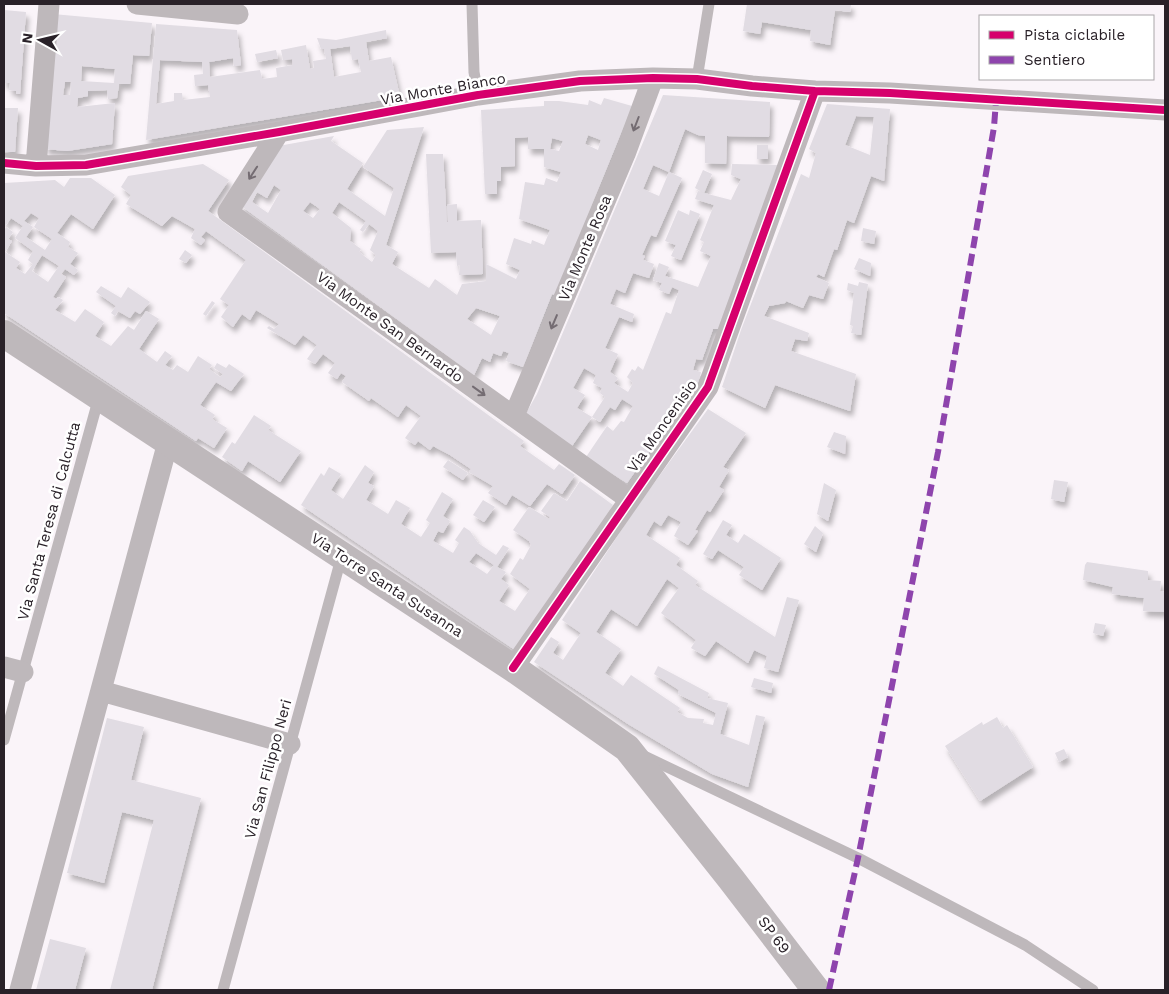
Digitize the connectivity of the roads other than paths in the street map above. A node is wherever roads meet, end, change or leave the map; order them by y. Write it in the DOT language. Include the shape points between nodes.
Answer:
graph roads {
  1 [pos="49,4"];
  2 [pos="136,4"];
  3 [pos="472,4"];
  4 [pos="709,4"];
  5 [pos="238,14"];
  6 [pos="653,78"];
  7 [pos="697,79"];
  8 [pos="815,91"];
  9 [pos="478,95"];
  10 [pos="1165,110"];
  11 [pos="279,132"];
  12 [pos="4,163"];
  13 [pos="36,166"];
  14 [pos="4,334"];
  15 [pos="99,397"];
  16 [pos="514,416"];
  17 [pos="168,442"];
  18 [pos="629,499"];
  19 [pos="342,555"];
  20 [pos="513,668"];
  21 [pos="13,669"];
  22 [pos="101,691"];
  23 [pos="4,740"];
  24 [pos="290,744"];
  25 [pos="627,748"];
  26 [pos="732,879"];
  27 [pos="20,990"];
  28 [pos="223,990"];
  29 [pos="816,990"];
  30 [pos="1093,990"];
  1 -- 13 [label="street"];
  2 -- 5 [label="street"];
  3 -- 9 [label="lane"];
  4 -- 7 [label="lane"];
  6 -- 7 [label="street, Via Monte Bianco"];
  6 -- 9 [label="street, Via Monte Bianco" via="580,81"];
  6 -- 16 [label="street, Via Monte Rosa, one-way" via="625,154"];
  7 -- 8 [label="street, Via Monte Bianco"];
  8 -- 10 [label="street, Via Monte Bianco"];
  8 -- 18 [label="street, Via Moncenisio" via="708,387"];
  9 -- 11 [label="street, Via Monte Bianco"];
  11 -- 13 [label="street, Via Monte Bianco" via="86,165"];
  11 -- 16 [label="street, Via Monte San Bernardo, one-way" via="228,212"];
  12 -- 13 [label="street, Via Monte Bianco"];
  14 -- 15 [label="main road, Via Torre Santa Susanna"];
  15 -- 17 [label="main road, Via Torre Santa Susanna"];
  15 -- 21 [label="lane, Via Santa Teresa di Calcutta"];
  16 -- 18 [label="street, Via Monte San Bernardo"];
  17 -- 19 [label="main road, Via Torre Santa Susanna"];
  17 -- 22 [label="street"];
  18 -- 20 [label="street, Via Moncenisio"];
  19 -- 20 [label="main road, Via Torre Santa Susanna"];
  19 -- 24 [label="lane, Via San Filippo Neri"];
  20 -- 25 [label="main road, Via Torre Santa Susanna"];
  21 -- 23 [label="lane, Via Santa Teresa di Calcutta"];
  22 -- 24 [label="street"];
  22 -- 27 [label="street"];
  24 -- 28 [label="lane, Via San Filippo Neri"];
  25 -- 26 [label="main road, Via Torre Santa Susanna"];
  25 -- 30 [label="lane" via="858,858 1025,944"];
  26 -- 29 [label="main road, SP 69"];
}
